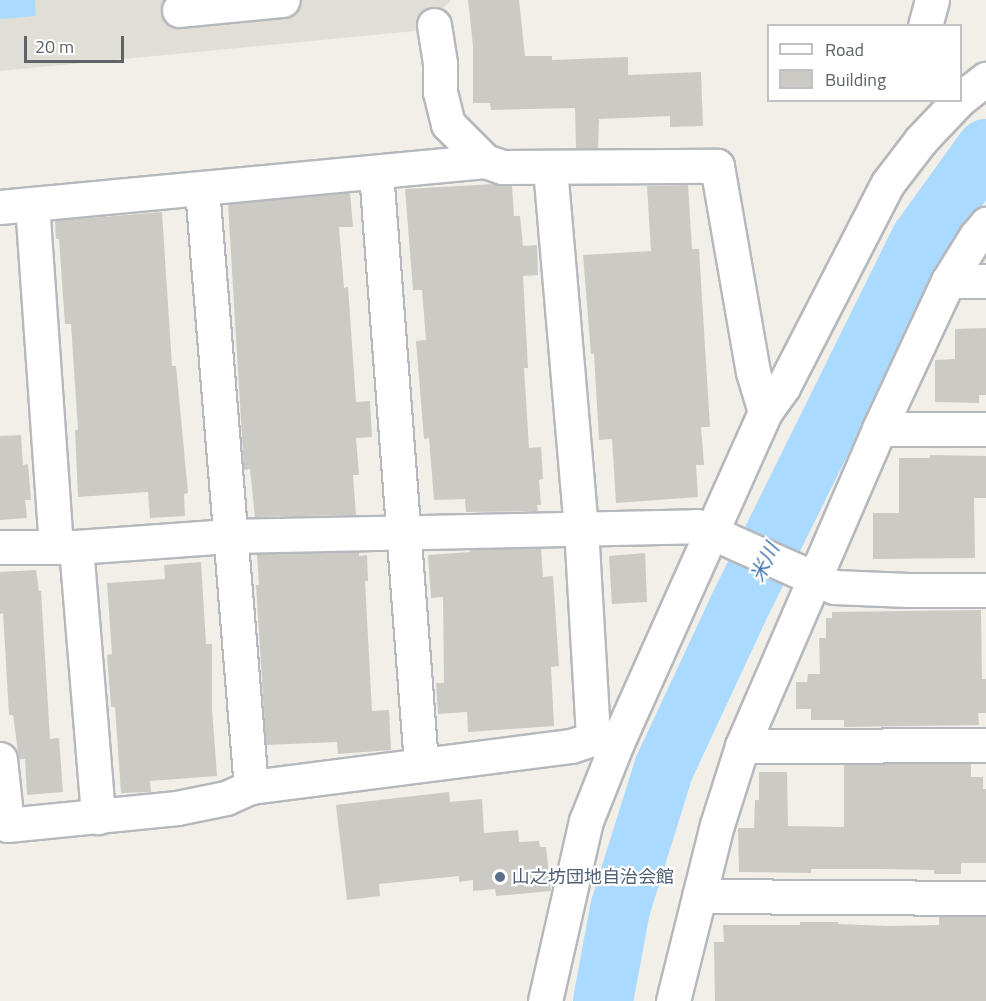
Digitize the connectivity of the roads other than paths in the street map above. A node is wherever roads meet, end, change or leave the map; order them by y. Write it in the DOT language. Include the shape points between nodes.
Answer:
graph roads {
  1 [pos="283,0"];
  2 [pos="932,0"];
  3 [pos="179,10"];
  4 [pos="926,24"];
  5 [pos="434,25"];
  6 [pos="986,79"];
  7 [pos="962,98"];
  8 [pos="958,102"];
  9 [pos="485,161"];
  10 [pos="550,168"];
  11 [pos="376,172"];
  12 [pos="202,189"];
  13 [pos="16,205"];
  14 [pos="986,224"];
  15 [pos="948,281"];
  16 [pos="986,281"];
  17 [pos="765,412"];
  18 [pos="879,429"];
  19 [pos="986,429"];
  20 [pos="581,528"];
  21 [pos="403,532"];
  22 [pos="718,534"];
  23 [pos="229,536"];
  24 [pos="66,546"];
  25 [pos="0,547"];
  26 [pos="806,575"];
  27 [pos="986,590"];
  28 [pos="605,741"];
  29 [pos="986,745"];
  30 [pos="742,746"];
  31 [pos="0,759"];
  32 [pos="421,764"];
  33 [pos="251,788"];
  34 [pos="98,817"];
  35 [pos="699,896"];
  36 [pos="986,898"];
  37 [pos="545,1001"];
  38 [pos="673,1001"];
  1 -- 3 [label="street"];
  2 -- 4 [label="street"];
  5 -- 9 [label="street" via="440,92 448,124"];
  6 -- 7 [label="street"];
  8 -- 17 [label="street" via="921,140 888,183 783,387"];
  9 -- 10 [label="street" via="502,167"];
  9 -- 11 [label="street"];
  10 -- 17 [label="street" via="717,166 753,372"];
  10 -- 20 [label="street"];
  11 -- 12 [label="street"];
  11 -- 21 [label="street"];
  12 -- 13 [label="street"];
  12 -- 23 [label="street"];
  13 -- 24 [label="street"];
  14 -- 15 [label="street"];
  15 -- 16 [label="street"];
  15 -- 18 [label="street"];
  17 -- 22 [label="street"];
  18 -- 19 [label="street"];
  18 -- 26 [label="street"];
  20 -- 21 [label="street"];
  20 -- 22 [label="street" via="697,526"];
  20 -- 28 [label="street"];
  21 -- 23 [label="street"];
  21 -- 32 [label="street"];
  22 -- 26 [label="street"];
  22 -- 28 [label="street"];
  23 -- 24 [label="street"];
  23 -- 33 [label="street"];
  24 -- 25 [label="street"];
  24 -- 34 [label="street"];
  26 -- 27 [label="street" via="834,586"];
  26 -- 30 [label="street"];
  28 -- 32 [label="street"];
  28 -- 37 [label="street"];
  29 -- 30 [label="street"];
  30 -- 35 [label="street"];
  31 -- 34 [label="street" via="7,825"];
  32 -- 33 [label="street"];
  33 -- 34 [label="street" via="226,798 177,808"];
  35 -- 36 [label="street"];
  35 -- 38 [label="street"];
}
